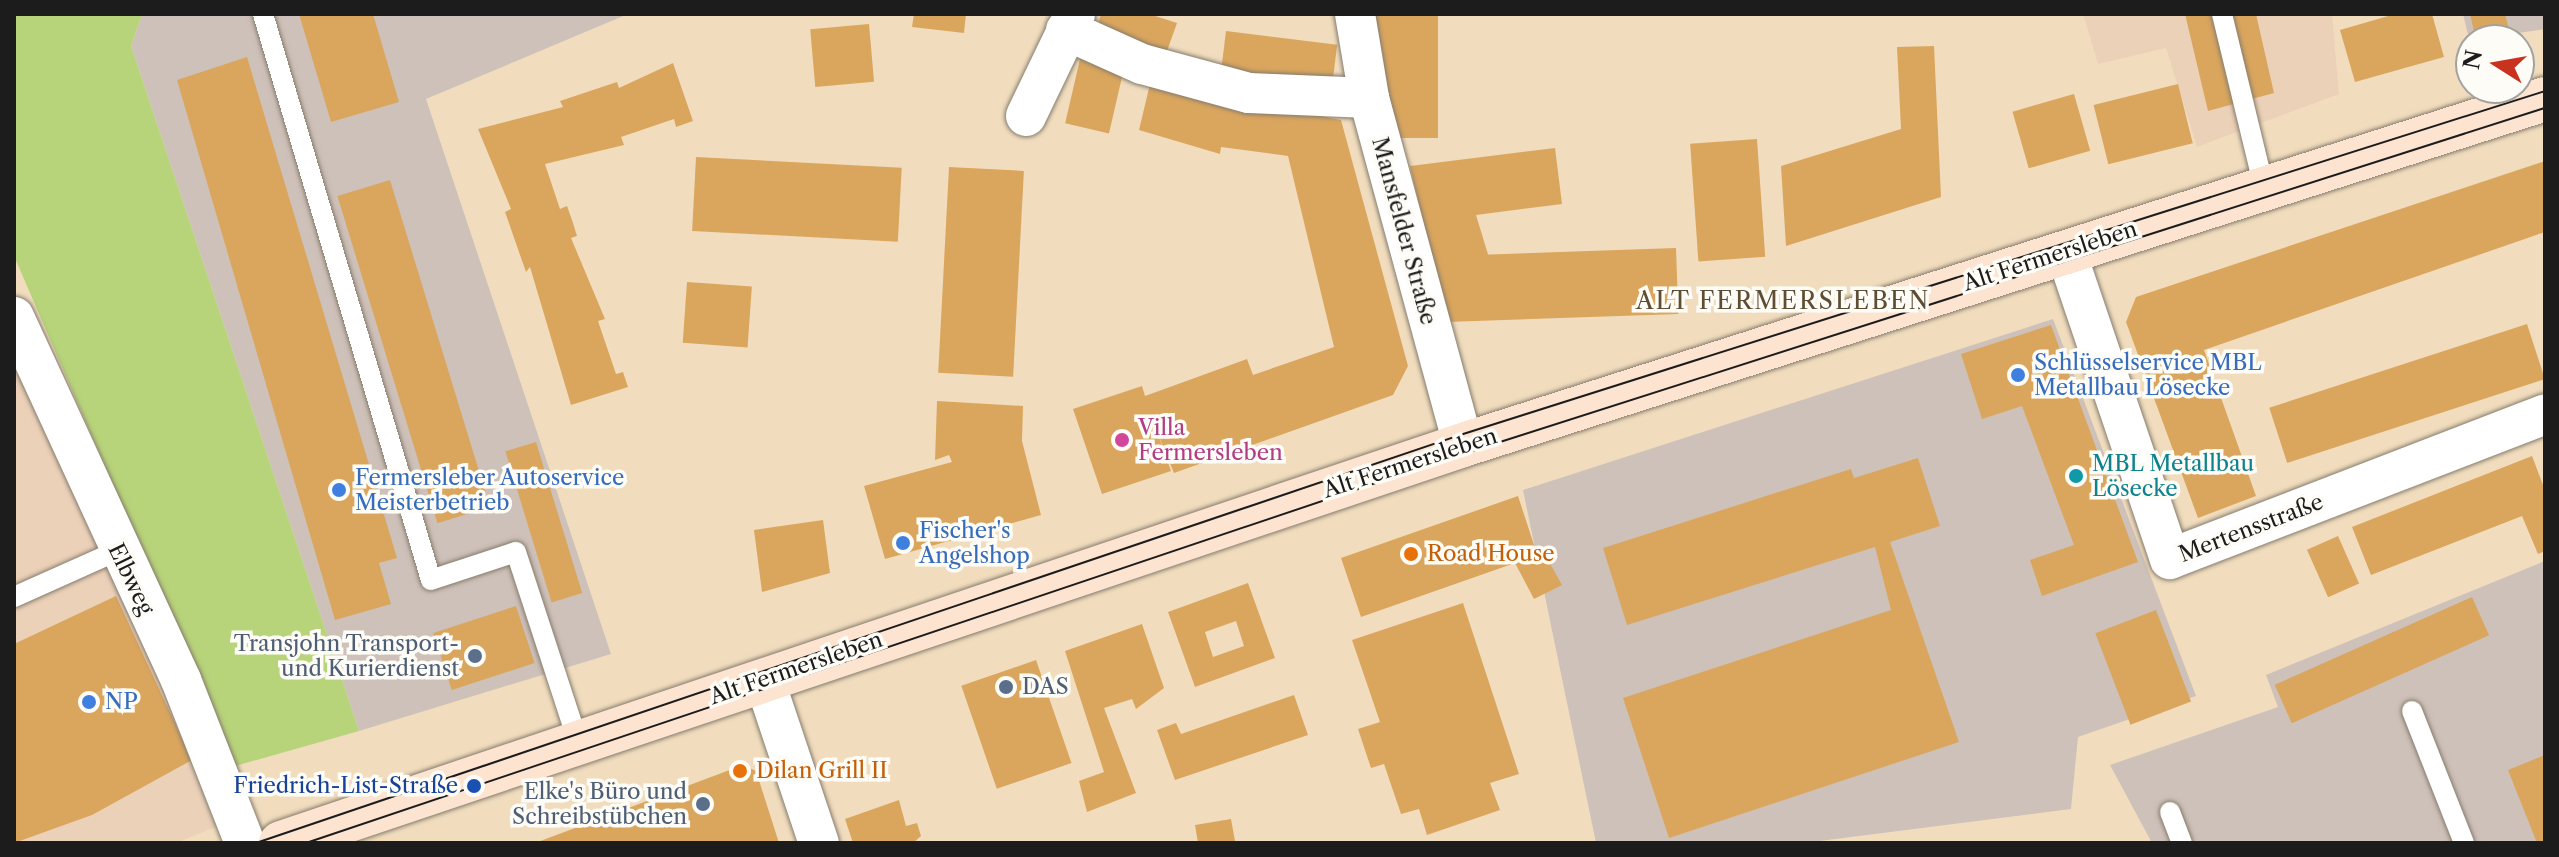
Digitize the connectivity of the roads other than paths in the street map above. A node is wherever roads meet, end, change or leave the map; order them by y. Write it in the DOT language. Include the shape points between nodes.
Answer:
graph roads {
  1 [pos="263,14"];
  2 [pos="1355,14"];
  3 [pos="2222,14"];
  4 [pos="1070,22"];
  5 [pos="1369,98"];
  6 [pos="2545,99"];
  7 [pos="1026,116"];
  8 [pos="2264,187"];
  9 [pos="2066,252"];
  10 [pos="14,317"];
  11 [pos="2545,414"];
  12 [pos="1463,445"];
  13 [pos="117,551"];
  14 [pos="14,597"];
  15 [pos="764,679"];
  16 [pos="2412,711"];
  17 [pos="578,742"];
  18 [pos="2170,812"];
  19 [pos="245,843"];
  20 [pos="281,843"];
  21 [pos="819,843"];
  22 [pos="2182,843"];
  23 [pos="2464,843"];
  1 -- 17 [label="lane" via="431,580 516,552"];
  2 -- 5 [label="street, Mansfelder Straße"];
  3 -- 8 [label="lane"];
  4 -- 5 [label="street" via="1142,64 1249,93"];
  4 -- 7 [label="street"];
  5 -- 12 [label="street, Mansfelder Straße"];
  6 -- 8 [label="main road, Alt Fermersleben"];
  8 -- 9 [label="main road, Alt Fermersleben"];
  9 -- 11 [label="street, Mertensstraße" via="2170,559"];
  9 -- 12 [label="main road, Alt Fermersleben"];
  10 -- 13 [label="street, Elbweg"];
  12 -- 15 [label="main road, Alt Fermersleben"];
  13 -- 14 [label="lane"];
  13 -- 19 [label="street, Elbweg" via="181,680"];
  15 -- 17 [label="main road, Alt Fermersleben"];
  15 -- 21 [label="street"];
  16 -- 23 [label="lane"];
  17 -- 20 [label="main road, Alt Fermersleben"];
  18 -- 22 [label="lane"];
}
